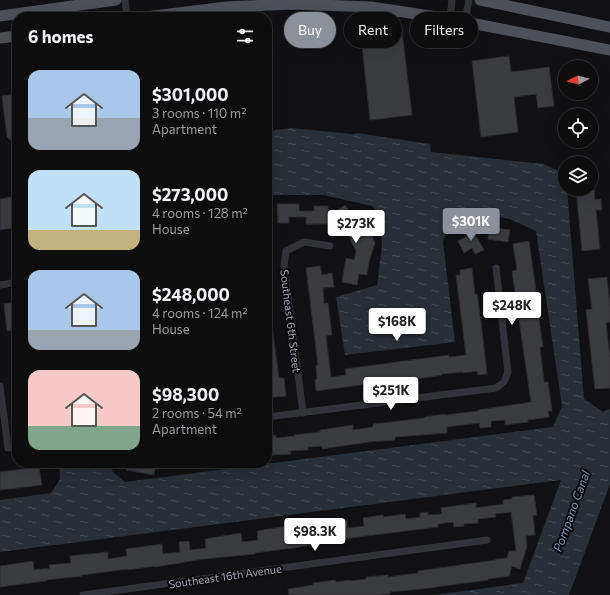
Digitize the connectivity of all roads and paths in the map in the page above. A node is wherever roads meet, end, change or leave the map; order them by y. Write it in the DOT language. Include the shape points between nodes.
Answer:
graph roads {
  1 [pos="116,0"];
  2 [pos="125,0"];
  3 [pos="452,0"];
  4 [pos="469,0"];
  5 [pos="480,0"];
  6 [pos="293,2"];
  7 [pos="29,12"];
  8 [pos="126,12"];
  9 [pos="186,12"];
  10 [pos="410,12"];
  11 [pos="451,12"];
  12 [pos="467,12"];
  13 [pos="12,14"];
  14 [pos="0,16"];
  15 [pos="478,24"];
  16 [pos="610,27"];
  17 [pos="12,37"];
  18 [pos="0,38"];
  19 [pos="610,50"];
  20 [pos="330,246"];
  21 [pos="496,268"];
  22 [pos="12,283"];
  23 [pos="0,285"];
  24 [pos="0,386"];
  25 [pos="303,413"];
  26 [pos="272,416"];
  27 [pos="8,448"];
  28 [pos="487,540"];
  29 [pos="83,595"];
  1 -- 7 [label="main road"];
  2 -- 8 [label="street"];
  3 -- 11 [label="street"];
  4 -- 12 [label="street"];
  5 -- 16 [label="main road"];
  6 -- 9 [label="main road"];
  6 -- 10 [label="main road"];
  13 -- 14 [label="main road"];
  15 -- 19 [label="main road"];
  17 -- 18 [label="main road"];
  20 -- 25 [label="street, Southeast 6th Street" via="304,242 286,251 284,265"];
  21 -- 25 [label="street" via="508,372 504,382 496,388"];
  22 -- 23 [label="street"];
  24 -- 27 [label="street"];
  25 -- 26 [label="street"];
  28 -- 29 [label="street, Southeast 16th Avenue"];
}
